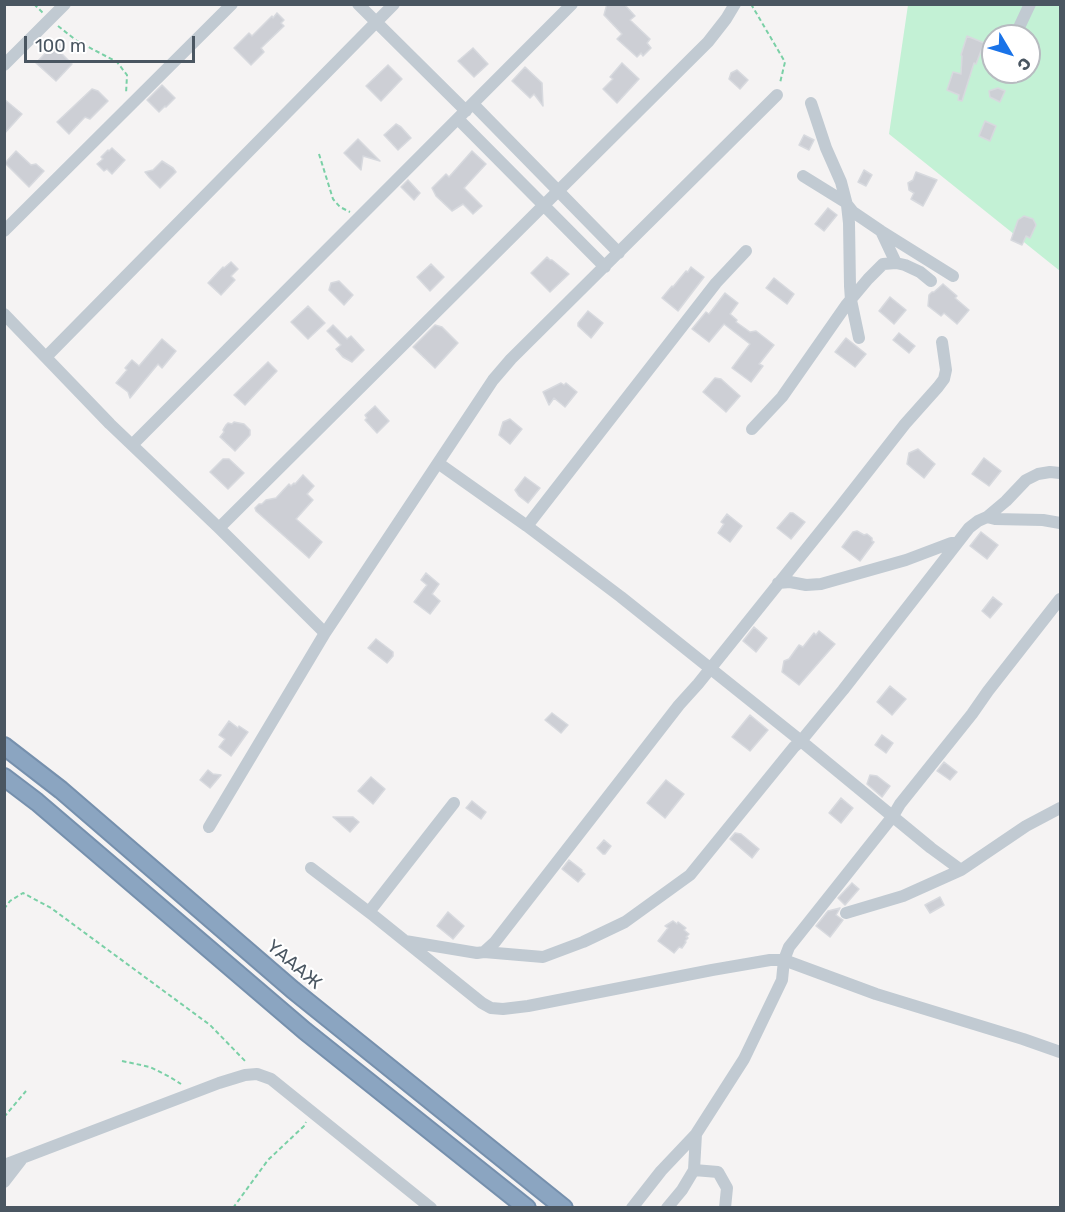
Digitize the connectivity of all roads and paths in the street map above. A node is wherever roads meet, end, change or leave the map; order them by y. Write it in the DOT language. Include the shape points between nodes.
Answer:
graph roads {
  1 [pos="34,4"];
  2 [pos="65,4"];
  3 [pos="232,4"];
  4 [pos="358,4"];
  5 [pos="394,4"];
  6 [pos="572,4"];
  7 [pos="735,4"];
  8 [pos="751,4"];
  9 [pos="1030,4"];
  10 [pos="50,20"];
  11 [pos="376,22"];
  12 [pos="1021,24"];
  13 [pos="4,65"];
  14 [pos="777,95"];
  15 [pos="811,103"];
  16 [pos="132,104"];
  17 [pos="465,111"];
  18 [pos="319,154"];
  19 [pos="803,176"];
  20 [pos="558,191"];
  21 [pos="544,205"];
  22 [pos="847,205"];
  23 [pos="360,216"];
  24 [pos="4,231"];
  25 [pos="881,231"];
  26 [pos="746,251"];
  27 [pos="619,253"];
  28 [pos="896,263"];
  29 [pos="605,267"];
  30 [pos="953,276"];
  31 [pos="931,281"];
  32 [pos="851,300"];
  33 [pos="4,314"];
  34 [pos="859,338"];
  35 [pos="942,342"];
  36 [pos="46,357"];
  37 [pos="752,429"];
  38 [pos="132,445"];
  39 [pos="438,463"];
  40 [pos="1060,473"];
  41 [pos="987,517"];
  42 [pos="1060,523"];
  43 [pos="527,526"];
  44 [pos="219,528"];
  45 [pos="956,543"];
  46 [pos="778,583"];
  47 [pos="1060,598"];
  48 [pos="325,633"];
  49 [pos="710,669"];
  50 [pos="801,741"];
  51 [pos="4,746"];
  52 [pos="4,777"];
  53 [pos="454,802"];
  54 [pos="1060,808"];
  55 [pos="893,816"];
  56 [pos="209,827"];
  57 [pos="311,868"];
  58 [pos="961,870"];
  59 [pos="4,909"];
  60 [pos="369,912"];
  61 [pos="846,913"];
  62 [pos="405,941"];
  63 [pos="484,952"];
  64 [pos="784,960"];
  65 [pos="1060,1052"];
  66 [pos="122,1061"];
  67 [pos="257,1074"];
  68 [pos="26,1091"];
  69 [pos="194,1093"];
  70 [pos="309,1110"];
  71 [pos="4,1117"];
  72 [pos="696,1134"];
  73 [pos="22,1159"];
  74 [pos="4,1165"];
  75 [pos="694,1170"];
  76 [pos="4,1182"];
  77 [pos="232,1208"];
  78 [pos="431,1208"];
  79 [pos="527,1208"];
  80 [pos="564,1208"];
  81 [pos="632,1208"];
  82 [pos="667,1208"];
  83 [pos="725,1208"];
  1 -- 10 [label="path"];
  2 -- 10 [label="street"];
  3 -- 16 [label="street"];
  4 -- 11 [label="street"];
  5 -- 11 [label="street"];
  6 -- 17 [label="street"];
  7 -- 20 [label="street" via="708,42"];
  8 -- 14 [label="path" via="785,62"];
  9 -- 12 [label="street"];
  10 -- 13 [label="street"];
  10 -- 16 [label="path" via="77,41 117,62 128,75 126,95"];
  11 -- 17 [label="street"];
  11 -- 36 [label="street"];
  14 -- 27 [label="street"];
  15 -- 22 [label="street"];
  16 -- 24 [label="street"];
  17 -- 20 [label="street"];
  17 -- 21 [label="street"];
  17 -- 23 [label="street"];
  18 -- 23 [label="path" via="333,199 340,207"];
  19 -- 22 [label="street"];
  20 -- 21 [label="street"];
  20 -- 27 [label="street"];
  21 -- 29 [label="street"];
  21 -- 44 [label="street"];
  22 -- 25 [label="street"];
  22 -- 32 [label="street"];
  23 -- 38 [label="street"];
  25 -- 28 [label="street"];
  25 -- 30 [label="street"];
  26 -- 43 [label="street" via="716,283"];
  27 -- 29 [label="street"];
  28 -- 31 [label="street"];
  28 -- 32 [label="street" via="883,264"];
  29 -- 39 [label="street" via="493,380"];
  32 -- 34 [label="street"];
  32 -- 37 [label="street" via="782,397"];
  33 -- 36 [label="street"];
  35 -- 46 [label="street" via="944,379"];
  36 -- 38 [label="street"];
  38 -- 44 [label="street"];
  39 -- 43 [label="street"];
  39 -- 48 [label="street"];
  40 -- 41 [label="street" via="1038,474 1026,480"];
  41 -- 42 [label="street"];
  41 -- 45 [label="street" via="978,520"];
  43 -- 49 [label="street"];
  44 -- 48 [label="street"];
  45 -- 46 [label="street" via="821,584"];
  45 -- 50 [label="street"];
  46 -- 49 [label="street"];
  47 -- 55 [label="street"];
  48 -- 56 [label="street"];
  49 -- 50 [label="street"];
  49 -- 63 [label="street"];
  50 -- 55 [label="street"];
  50 -- 63 [label="street" via="690,875 625,922 543,957"];
  51 -- 80 [label="highway, ҮАААЖ" via="61,790 293,990"];
  52 -- 79 [label="highway" via="305,1031"];
  53 -- 60 [label="street"];
  54 -- 58 [label="street"];
  55 -- 58 [label="street"];
  55 -- 64 [label="street" via="789,947"];
  57 -- 60 [label="street"];
  58 -- 61 [label="street" via="903,896"];
  59 -- 67 [label="path" via="23,893 51,908 210,1025"];
  60 -- 62 [label="street"];
  62 -- 63 [label="street"];
  62 -- 64 [label="street" via="482,1003 503,1009"];
  64 -- 65 [label="street" via="876,994"];
  64 -- 72 [label="street" via="782,980 744,1059"];
  66 -- 69 [label="path" via="150,1066"];
  67 -- 69 [label="street"];
  67 -- 70 [label="street" via="271,1079"];
  68 -- 71 [label="path"];
  69 -- 73 [label="street"];
  70 -- 77 [label="path" via="304,1126 268,1160"];
  70 -- 78 [label="street"];
  72 -- 75 [label="street"];
  72 -- 81 [label="street"];
  73 -- 74 [label="street"];
  73 -- 76 [label="street"];
  75 -- 82 [label="street"];
  75 -- 83 [label="street" via="718,1172 727,1188"];
}
